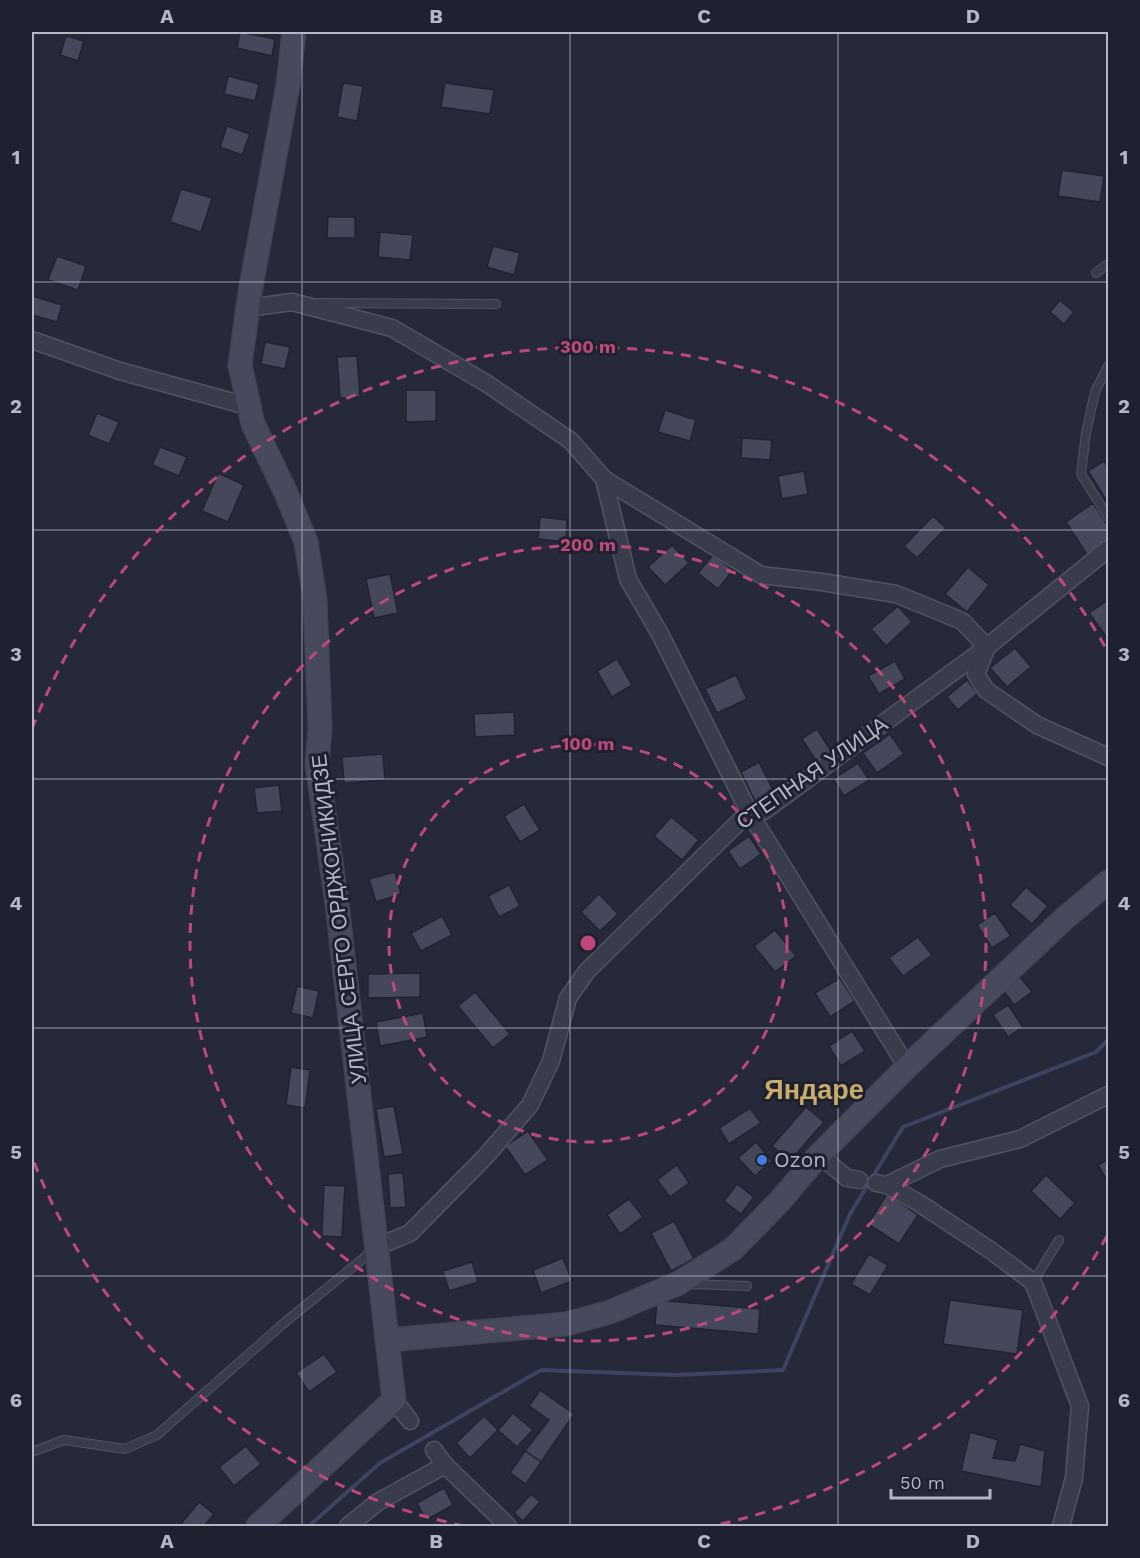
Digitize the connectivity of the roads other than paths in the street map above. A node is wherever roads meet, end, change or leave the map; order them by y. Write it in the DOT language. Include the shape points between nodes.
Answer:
graph roads {
  1 [pos="294,32"];
  2 [pos="1108,264"];
  3 [pos="1096,273"];
  4 [pos="292,302"];
  5 [pos="496,304"];
  6 [pos="248,308"];
  7 [pos="32,340"];
  8 [pos="1108,366"];
  9 [pos="247,406"];
  10 [pos="604,478"];
  11 [pos="1108,517"];
  12 [pos="1108,549"];
  13 [pos="987,647"];
  14 [pos="1108,757"];
  15 [pos="749,812"];
  16 [pos="1108,882"];
  17 [pos="907,1066"];
  18 [pos="1108,1095"];
  19 [pos="819,1155"];
  20 [pos="859,1180"];
  21 [pos="1059,1240"];
  22 [pos="377,1246"];
  23 [pos="1033,1282"];
  24 [pos="680,1283"];
  25 [pos="747,1286"];
  26 [pos="388,1340"];
  27 [pos="394,1400"];
  28 [pos="410,1421"];
  29 [pos="434,1450"];
  30 [pos="32,1452"];
  31 [pos="445,1465"];
  32 [pos="258,1527"];
  33 [pos="348,1527"];
  34 [pos="508,1527"];
  35 [pos="1061,1527"];
  1 -- 6 [label="street, УЛИЦА СЕРГО ОРДЖОНИКИДЗЕ"];
  2 -- 3 [label="lane"];
  4 -- 5 [label="lane"];
  4 -- 6 [label="street"];
  4 -- 10 [label="street" via="392,328 486,383 571,441"];
  6 -- 9 [label="street, УЛИЦА СЕРГО ОРДЖОНИКИДЗЕ" via="240,365"];
  7 -- 9 [label="street" via="120,371"];
  8 -- 11 [label="lane" via="1095,392 1081,474"];
  9 -- 22 [label="street, УЛИЦА СЕРГО ОРДЖОНИКИДЗЕ" via="306,542 315,599 320,729 317,764"];
  10 -- 13 [label="street" via="761,575 896,594 962,621"];
  10 -- 15 [label="street" via="628,579 660,634"];
  12 -- 13 [label="street, СТЕПНАЯ УЛИЦА"];
  13 -- 14 [label="street" via="976,674 986,690 1037,725"];
  13 -- 15 [label="street, СТЕПНАЯ УЛИЦА" via="764,811"];
  15 -- 17 [label="street"];
  15 -- 22 [label="street, СТЕПНАЯ УЛИЦА" via="587,971 568,999 550,1060 530,1105 410,1233"];
  16 -- 17 [label="street"];
  17 -- 19 [label="street"];
  18 -- 23 [label="street" via="1020,1139 940,1159 882,1184 919,1203"];
  19 -- 20 [label="street" via="847,1178"];
  19 -- 24 [label="street" via="733,1249"];
  21 -- 23 [label="lane"];
  22 -- 26 [label="street, УЛИЦА СЕРГО ОРДЖОНИКИДЗЕ"];
  22 -- 30 [label="lane" via="157,1434 125,1449 64,1440"];
  23 -- 35 [label="street" via="1080,1406 1074,1478"];
  24 -- 25 [label="lane"];
  24 -- 26 [label="street" via="610,1312 567,1324"];
  26 -- 27 [label="street, УЛИЦА СЕРГО ОРДЖОНИКИДЗЕ"];
  27 -- 28 [label="street"];
  27 -- 32 [label="street"];
  29 -- 31 [label="street"];
  31 -- 33 [label="street" via="378,1502"];
  31 -- 34 [label="street"];
}
